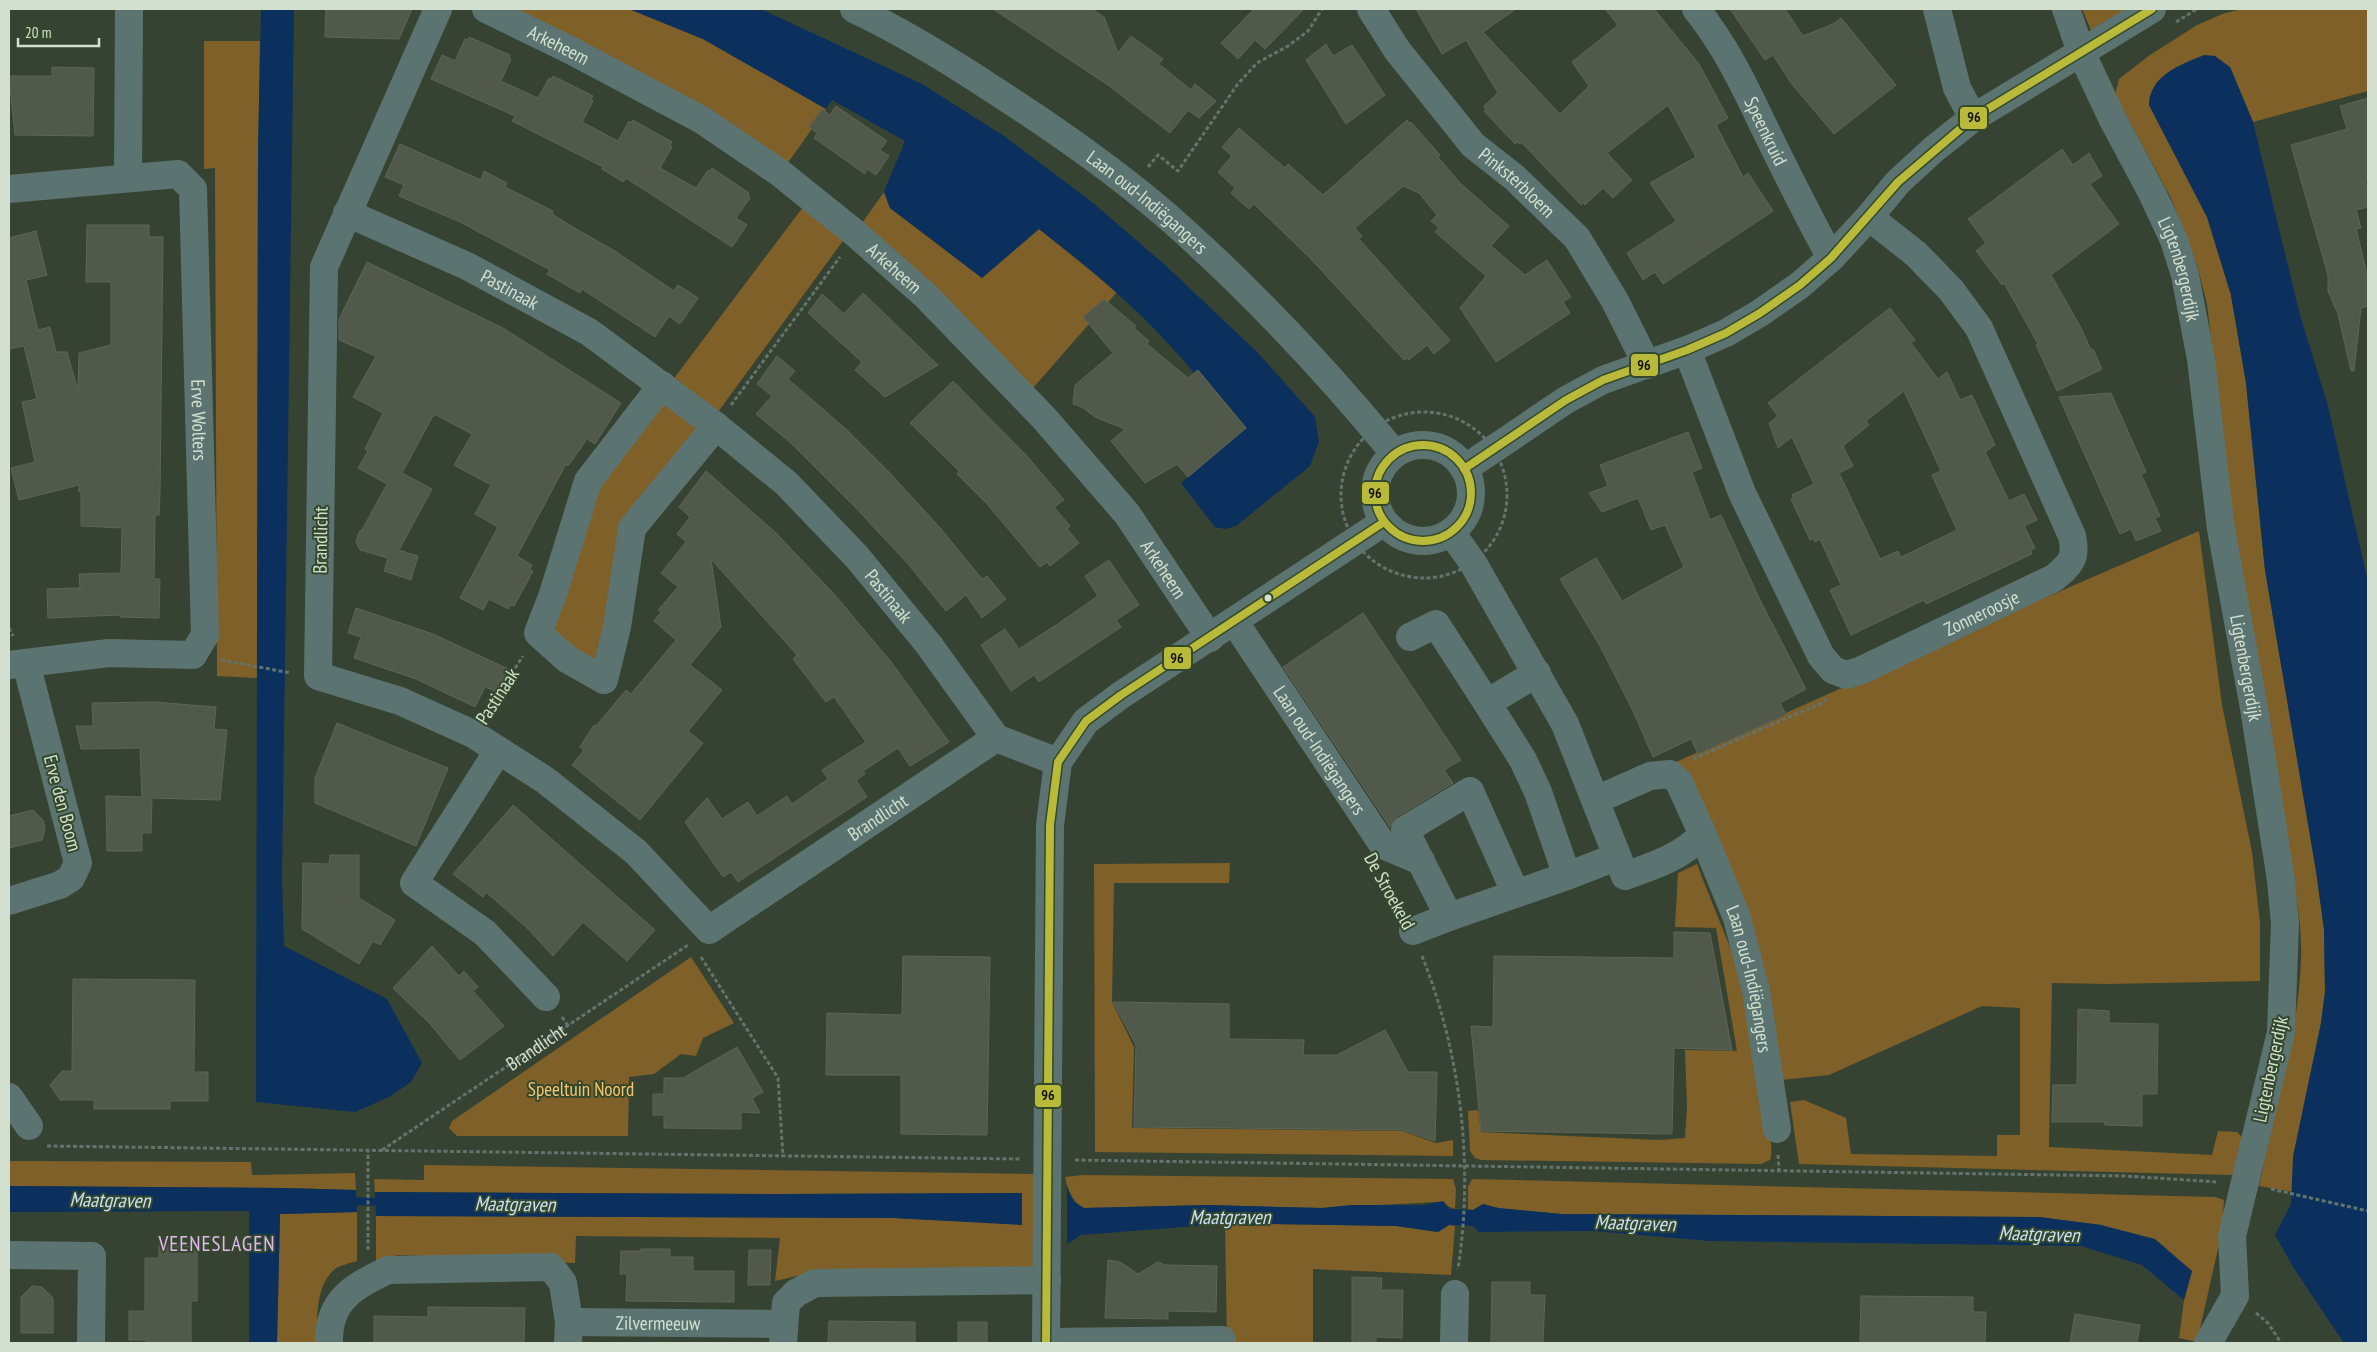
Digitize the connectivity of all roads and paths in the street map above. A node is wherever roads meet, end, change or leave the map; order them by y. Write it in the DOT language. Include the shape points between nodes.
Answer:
graph roads {
  1 [pos="129,9"];
  2 [pos="438,9"];
  3 [pos="486,9"];
  4 [pos="854,9"];
  5 [pos="1322,9"];
  6 [pos="1371,9"];
  7 [pos="1696,9"];
  8 [pos="1937,9"];
  9 [pos="2066,9"];
  10 [pos="2152,9"];
  11 [pos="2081,52"];
  12 [pos="1973,118"];
  13 [pos="128,178"];
  14 [pos="1131,188"];
  15 [pos="9,189"];
  16 [pos="347,213"];
  17 [pos="1869,217"];
  18 [pos="856,234"];
  19 [pos="1831,258"];
  20 [pos="1687,350"];
  21 [pos="1647,365"];
  22 [pos="662,385"];
  23 [pos="716,426"];
  24 [pos="1374,428"];
  25 [pos="1494,449"];
  26 [pos="1395,454"];
  27 [pos="1464,469"];
  28 [pos="1384,522"];
  29 [pos="1450,532"];
  30 [pos="1355,541"];
  31 [pos="1473,563"];
  32 [pos="1234,621"];
  33 [pos="538,633"];
  34 [pos="1410,637"];
  35 [pos="1210,638"];
  36 [pos="17,664"];
  37 [pos="244,664"];
  38 [pos="1537,673"];
  39 [pos="297,675"];
  40 [pos="1846,675"];
  41 [pos="1487,704"];
  42 [pos="473,734"];
  43 [pos="996,738"];
  44 [pos="498,751"];
  45 [pos="1058,762"];
  46 [pos="1679,782"];
  47 [pos="1596,800"];
  48 [pos="1703,835"];
  49 [pos="1616,857"];
  50 [pos="1421,861"];
  51 [pos="1379,871"];
  52 [pos="1567,876"];
  53 [pos="1516,894"];
  54 [pos="9,901"];
  55 [pos="1449,917"];
  56 [pos="1413,931"];
  57 [pos="701,937"];
  58 [pos="546,997"];
  59 [pos="9,1097"];
  60 [pos="1777,1130"];
  61 [pos="37,1136"];
  62 [pos="368,1151"];
  63 [pos="380,1151"];
  64 [pos="783,1156"];
  65 [pos="1047,1160"];
  66 [pos="1464,1166"];
  67 [pos="2244,1184"];
  68 [pos="2289,1192"];
  69 [pos="2368,1211"];
  70 [pos="367,1234"];
  71 [pos="1462,1245"];
  72 [pos="9,1255"];
  73 [pos="1047,1280"];
  74 [pos="1455,1294"];
  75 [pos="2235,1296"];
  76 [pos="569,1333"];
  77 [pos="783,1334"];
  78 [pos="1222,1340"];
  79 [pos="1046,1342"];
  80 [pos="91,1343"];
  81 [pos="329,1343"];
  82 [pos="1454,1343"];
  83 [pos="2208,1343"];
  84 [pos="2280,1343"];
  1 -- 13 [label="street"];
  2 -- 16 [label="street"];
  3 -- 18 [label="street, Arkeheem" via="702,120 780,173"];
  4 -- 14 [label="street, Laan oud-Indiëgangers" via="957,66 1022,107"];
  5 -- 14 [label="path" via="1308,31 1257,63 1237,85 1178,171 1158,155"];
  6 -- 21 [label="street, Pinksterbloem" via="1397,50 1473,145 1515,178 1577,238 1615,301"];
  7 -- 19 [label="street, Speenkruid" via="1712,28 1740,78"];
  8 -- 12 [label="street" via="1957,88"];
  9 -- 11 [label="street, Ligtenbergerdijk"];
  10 -- 11 [label="street"];
  11 -- 12 [label="street"];
  11 -- 67 [label="street, Ligtenbergerdijk" via="2156,201 2174,240 2185,275 2201,359 2221,529 2281,880 2285,923 2281,1032"];
  12 -- 17 [label="street" via="1898,182"];
  13 -- 15 [label="street, Erve Wolters"];
  13 -- 36 [label="street, Erve Wolters" via="178,174 194,189 205,635 193,655 109,653"];
  14 -- 24 [label="street, Laan oud-Indiëgangers" via="1184,231 1266,310"];
  16 -- 22 [label="street, Pastinaak" via="467,266 589,332"];
  16 -- 42 [label="street, Brandlicht" via="324,267 318,676 400,701"];
  17 -- 19 [label="street"];
  17 -- 40 [label="street, Zonneroosje" via="1916,254 1951,290 1979,328 2072,536 2075,551 2068,566 2054,578"];
  18 -- 23 [label="path"];
  18 -- 35 [label="street, Arkeheem" via="926,296 1044,418 1127,514"];
  19 -- 20 [label="street" via="1760,313"];
  20 -- 21 [label="street"];
  20 -- 40 [label="street" via="1742,493 1787,590 1821,656 1833,670"];
  21 -- 25 [label="street" via="1602,380 1566,400"];
  22 -- 23 [label="street, Pastinaak"];
  22 -- 33 [label="street" via="588,481"];
  23 -- 33 [label="street" via="632,528 617,627 604,680 567,659"];
  23 -- 43 [label="street, Pastinaak" via="786,484 857,557 929,645"];
  24 -- 25 [label="path" via="1394,417 1438,413 1460,420 1479,432"];
  24 -- 26 [label="street, Laan oud-Indiëgangers"];
  24 -- 30 [label="path" via="1357,446 1345,468 1341,493 1344,518"];
  25 -- 27 [label="street"];
  25 -- 31 [label="path" via="1504,472 1507,498 1503,523 1491,545"];
  26 -- 27 [label="street" via="1425,445 1454,457"];
  26 -- 28 [label="street" via="1381,471 1374,493"];
  27 -- 29 [label="street" via="1470,482 1469,504 1461,523"];
  28 -- 29 [label="street" via="1395,533 1408,539 1437,539"];
  28 -- 30 [label="street"];
  29 -- 31 [label="street"];
  30 -- 31 [label="path" via="1373,561 1396,574 1422,578 1449,575"];
  30 -- 32 [label="street"];
  31 -- 38 [label="street"];
  32 -- 35 [label="street"];
  32 -- 50 [label="street, Laan oud-Indiëgangers" via="1383,845"];
  33 -- 42 [label="path, Pastinaak"];
  34 -- 41 [label="street" via="1436,624"];
  35 -- 45 [label="street" via="1086,720"];
  36 -- 54 [label="street, Erve den Boom" via="78,863 71,878 60,885"];
  37 -- 39 [label="path"];
  38 -- 41 [label="street"];
  38 -- 47 [label="street" via="1565,724"];
  40 -- 46 [label="path" via="1824,702 1693,759"];
  41 -- 52 [label="street" via="1538,792"];
  42 -- 44 [label="street, Brandlicht"];
  43 -- 45 [label="street"];
  43 -- 57 [label="street, Brandlicht"];
  44 -- 57 [label="street, Brandlicht" via="546,780 636,852"];
  44 -- 58 [label="street, Brandlicht" via="414,882 485,933"];
  45 -- 65 [label="street" via="1050,825"];
  46 -- 47 [label="street" via="1670,774 1660,773"];
  46 -- 48 [label="street, Laan oud-Indiëgangers"];
  47 -- 49 [label="street"];
  48 -- 49 [label="street" via="1687,850 1667,861 1625,876"];
  48 -- 60 [label="street, Laan oud-Indiëgangers" via="1737,918 1756,991"];
  49 -- 52 [label="street"];
  50 -- 53 [label="street" via="1405,830 1470,791"];
  50 -- 55 [label="street"];
  51 -- 56 [label="path, De Stroekeld"];
  52 -- 53 [label="street"];
  53 -- 55 [label="street"];
  55 -- 56 [label="street"];
  56 -- 66 [label="path, De Stroekeld" via="1439,1000 1454,1067"];
  57 -- 63 [label="path, Brandlicht"];
  57 -- 64 [label="path" via="778,1078"];
  59 -- 61 [label="street"];
  61 -- 62 [label="path"];
  62 -- 63 [label="path"];
  62 -- 70 [label="path"];
  63 -- 64 [label="path"];
  64 -- 65 [label="path"];
  65 -- 66 [label="path"];
  65 -- 73 [label="street"];
  66 -- 67 [label="path" via="2126,1176"];
  66 -- 71 [label="path, De Stroekeld"];
  67 -- 75 [label="street, Ligtenbergerdijk" via="2232,1236"];
  68 -- 69 [label="path"];
  72 -- 80 [label="street" via="92,1256"];
  73 -- 77 [label="street, Zilvermeeuw" via="815,1283 796,1292 786,1302"];
  73 -- 79 [label="street"];
  74 -- 82 [label="street"];
  75 -- 83 [label="street"];
  75 -- 84 [label="path" via="2268,1324"];
  76 -- 77 [label="street, Zilvermeeuw"];
  76 -- 81 [label="street, Zilvermeeuw" via="563,1283 551,1267 388,1270 369,1279 343,1299 332,1313"];
  78 -- 79 [label="street"];
}
